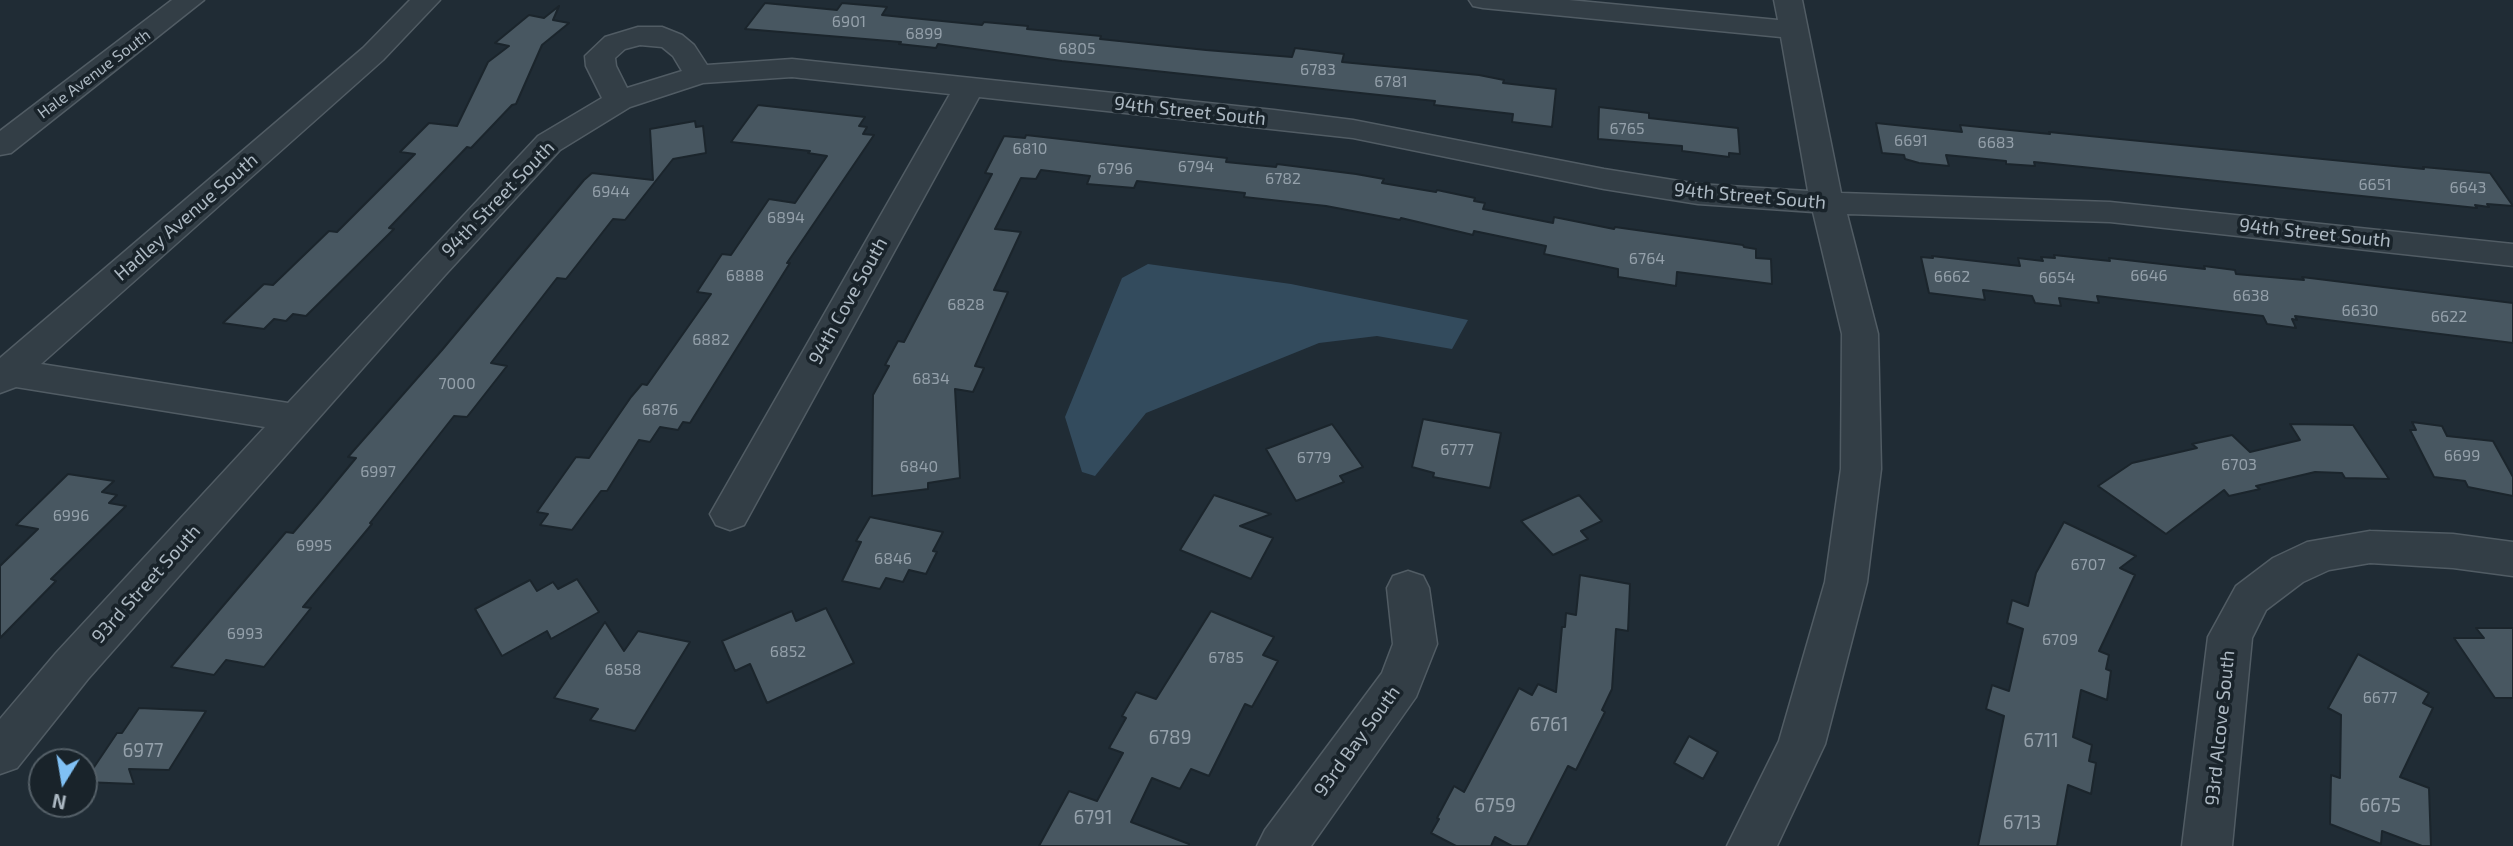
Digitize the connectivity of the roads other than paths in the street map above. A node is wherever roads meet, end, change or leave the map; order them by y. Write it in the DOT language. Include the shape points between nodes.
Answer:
graph roads {
  1 [pos="426,0"];
  2 [pos="448,0"];
  3 [pos="1483,0"];
  4 [pos="1671,0"];
  5 [pos="189,1"];
  6 [pos="1790,14"];
  7 [pos="373,54"];
  8 [pos="699,75"];
  9 [pos="968,89"];
  10 [pos="619,101"];
  11 [pos="0,146"];
  12 [pos="1828,204"];
  13 [pos="2513,255"];
  14 [pos="3,374"];
  15 [pos="296,418"];
  16 [pos="730,514"];
  17 [pos="2513,559"];
  18 [pos="1408,588"];
  19 [pos="0,752"];
  20 [pos="1282,846"];
  21 [pos="1752,846"];
  22 [pos="2207,846"];
  1 -- 7 [label="street, Hadley Avenue South"];
  2 -- 7 [label="street, Hadley Avenue South"];
  3 -- 6 [label="street"];
  4 -- 6 [label="street"];
  5 -- 11 [label="street, Hale Avenue South"];
  6 -- 12 [label="street"];
  7 -- 14 [label="street, Hadley Avenue South"];
  8 -- 9 [label="street, 94th Street South" via="792,68"];
  8 -- 10 [label="street, 94th Street South"];
  8 -- 10 [label="street" via="684,51 662,36 638,36 615,43 600,55"];
  9 -- 12 [label="street, 94th Street South" via="1353,129 1604,180 1699,194"];
  9 -- 16 [label="street, 94th Cove South"];
  10 -- 15 [label="street, 94th Street South" via="549,144"];
  12 -- 13 [label="street, 94th Street South" via="2110,212"];
  12 -- 21 [label="street" via="1860,334 1861,469 1846,582 1802,744"];
  14 -- 15 [label="street"];
  15 -- 19 [label="street, 93rd Street South"];
  17 -- 22 [label="street, 93rd Alcove South" via="2370,547 2322,554 2288,570 2251,598 2230,637"];
  18 -- 20 [label="street, 93rd Bay South" via="1415,644 1399,683"];
}
